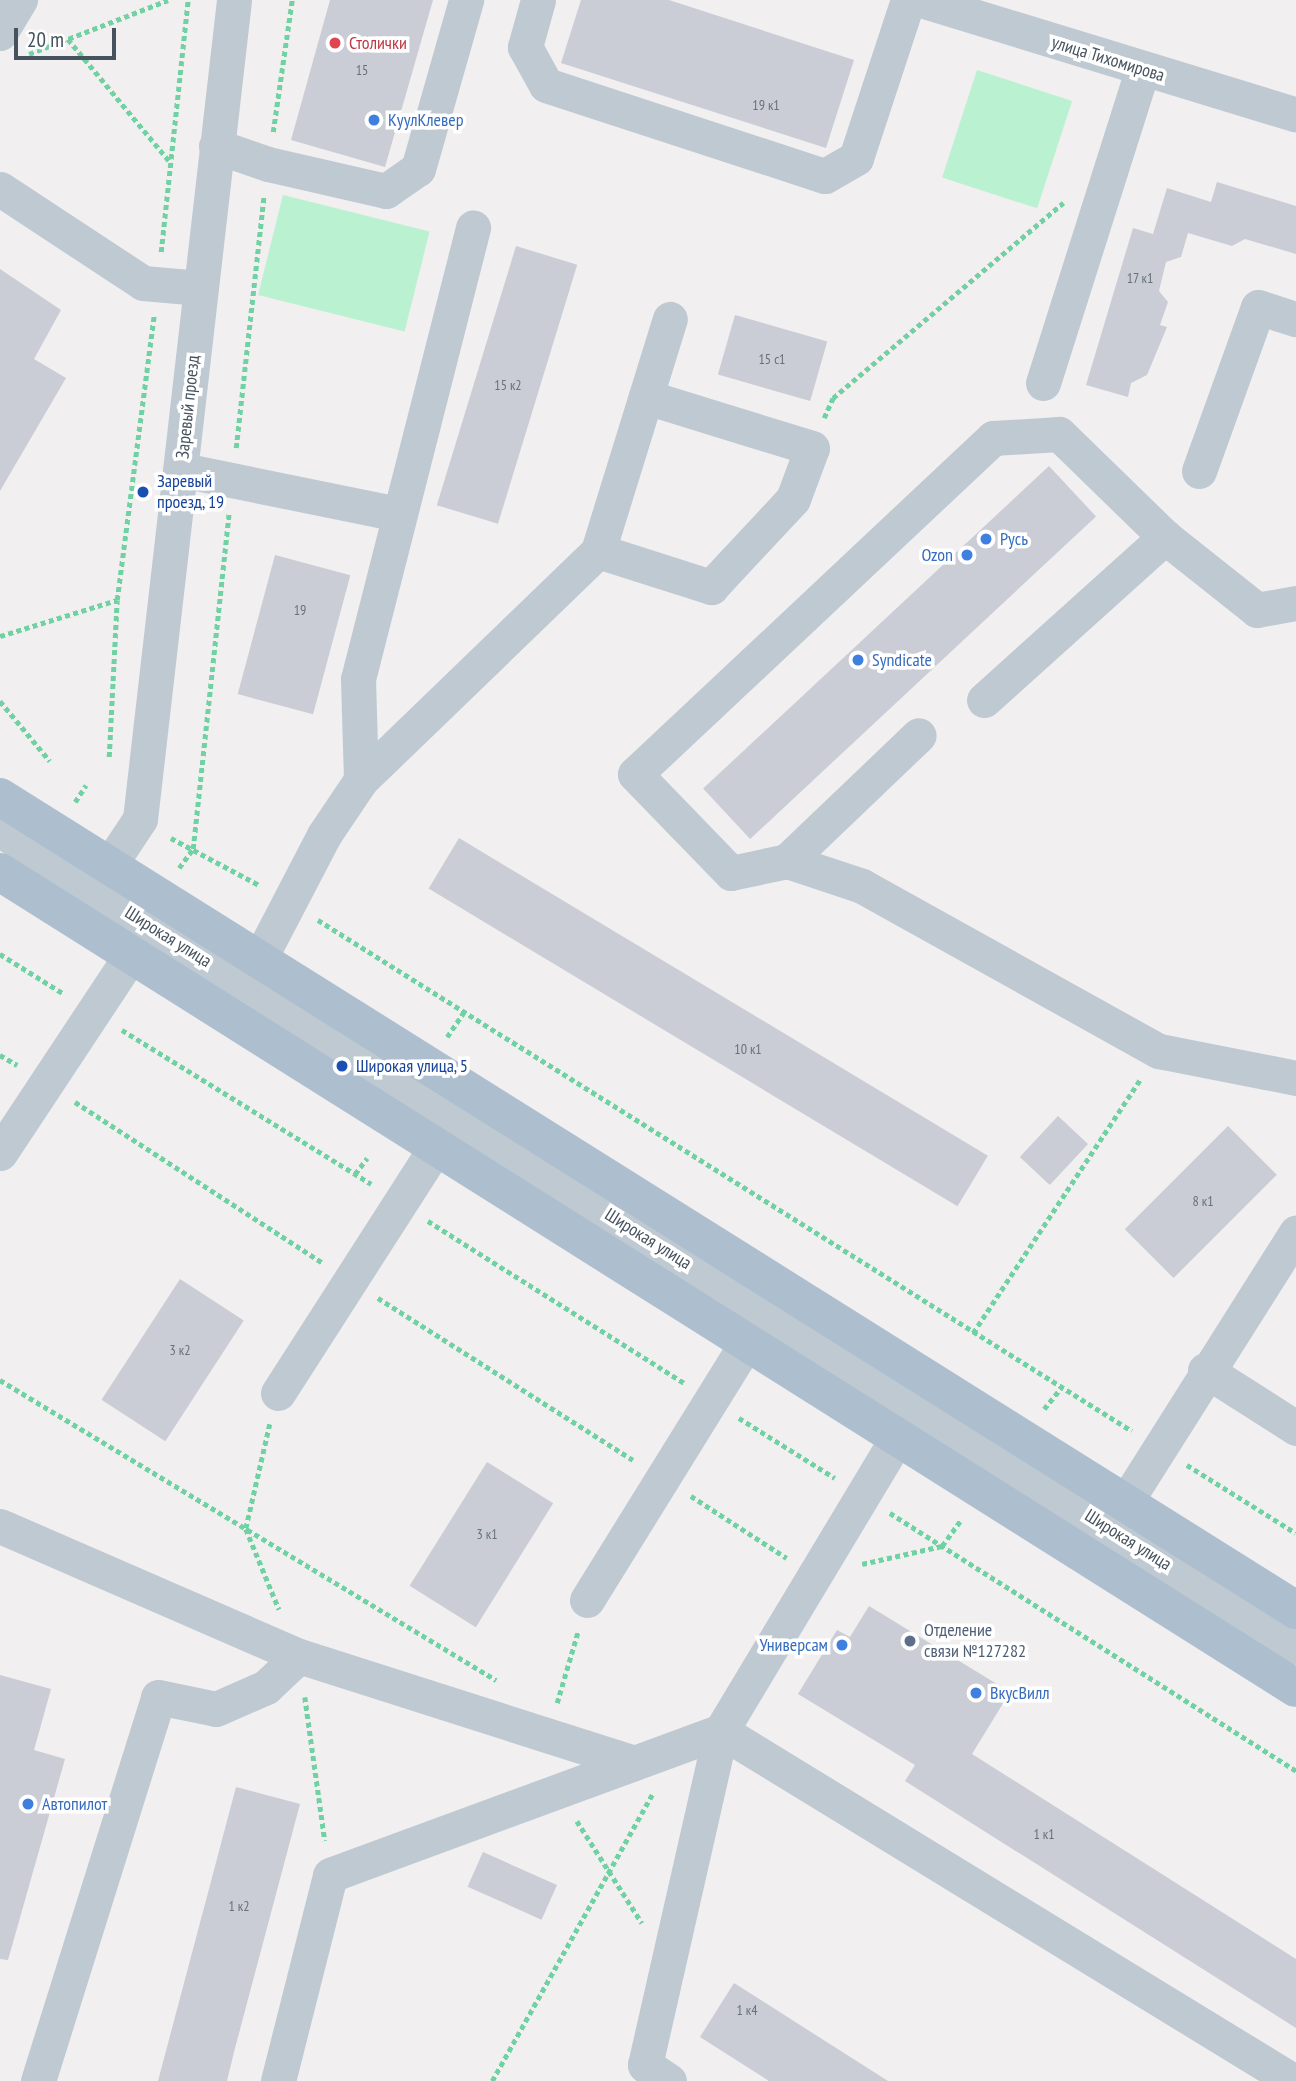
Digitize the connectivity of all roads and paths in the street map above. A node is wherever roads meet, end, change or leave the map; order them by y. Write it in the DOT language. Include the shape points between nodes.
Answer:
graph roads {
  1 [pos="20,0"];
  2 [pos="168,0"];
  3 [pos="188,0"];
  4 [pos="234,0"];
  5 [pos="292,0"];
  6 [pos="466,0"];
  7 [pos="538,0"];
  8 [pos="908,0"];
  9 [pos="921,0"];
  10 [pos="68,39"];
  11 [pos="12,45"];
  12 [pos="1142,71"];
  13 [pos="1296,115"];
  14 [pos="216,146"];
  15 [pos="171,163"];
  16 [pos="268,164"];
  17 [pos="0,190"];
  18 [pos="1098,212"];
  19 [pos="473,227"];
  20 [pos="158,284"];
  21 [pos="201,288"];
  22 [pos="670,319"];
  23 [pos="1296,319"];
  24 [pos="1042,383"];
  25 [pos="646,397"];
  26 [pos="812,448"];
  27 [pos="182,470"];
  28 [pos="1199,471"];
  29 [pos="233,480"];
  30 [pos="398,514"];
  31 [pos="1165,537"];
  32 [pos="598,551"];
  33 [pos="117,600"];
  34 [pos="1296,603"];
  35 [pos="0,636"];
  36 [pos="984,700"];
  37 [pos="0,701"];
  38 [pos="919,735"];
  39 [pos="50,761"];
  40 [pos="108,773"];
  41 [pos="361,780"];
  42 [pos="86,785"];
  43 [pos="0,797"];
  44 [pos="72,807"];
  45 [pos="0,830"];
  46 [pos="172,838"];
  47 [pos="193,849"];
  48 [pos="788,861"];
  49 [pos="0,872"];
  50 [pos="174,874"];
  51 [pos="92,892"];
  52 [pos="290,902"];
  53 [pos="0,954"];
  54 [pos="131,955"];
  55 [pos="259,960"];
  56 [pos="92,1012"];
  57 [pos="464,1012"];
  58 [pos="442,1044"];
  59 [pos="1159,1051"];
  60 [pos="0,1055"];
  61 [pos="1296,1078"];
  62 [pos="46,1083"];
  63 [pos="436,1147"];
  64 [pos="0,1153"];
  65 [pos="367,1158"];
  66 [pos="355,1174"];
  67 [pos="400,1203"];
  68 [pos="1296,1232"];
  69 [pos="350,1280"];
  70 [pos="973,1333"];
  71 [pos="747,1342"];
  72 [pos="1206,1370"];
  73 [pos="0,1380"];
  74 [pos="932,1382"];
  75 [pos="1061,1388"];
  76 [pos="278,1393"];
  77 [pos="711,1400"];
  78 [pos="1040,1415"];
  79 [pos="944,1424"];
  80 [pos="1296,1428"];
  81 [pos="898,1437"];
  82 [pos="1160,1449"];
  83 [pos="663,1478"];
  84 [pos="862,1496"];
  85 [pos="1113,1496"];
  86 [pos="1059,1497"];
  87 [pos="969,1508"];
  88 [pos="0,1527"];
  89 [pos="1296,1533"];
  90 [pos="1068,1544"];
  91 [pos="942,1546"];
  92 [pos="814,1575"];
  93 [pos="587,1600"];
  94 [pos="1296,1610"];
  95 [pos="1296,1647"];
  96 [pos="299,1656"];
  97 [pos="506,1686"];
  98 [pos="1296,1688"];
  99 [pos="554,1715"];
  100 [pos="721,1731"];
  101 [pos="679,1746"];
  102 [pos="634,1763"];
  103 [pos="1296,1771"];
  104 [pos="559,1791"];
  105 [pos="607,1875"];
  106 [pos="669,1961"];
  107 [pos="38,2081"];
  108 [pos="278,2081"];
  109 [pos="492,2081"];
  110 [pos="669,2081"];
  111 [pos="1293,2081"];
  1 -- 11 [label="street"];
  2 -- 10 [label="path"];
  3 -- 15 [label="path"];
  4 -- 14 [label="street, Заревый проезд"];
  5 -- 16 [label="path"];
  6 -- 16 [label="street" via="418,169 386,191"];
  7 -- 8 [label="street" via="525,47 546,85 825,176 856,158"];
  9 -- 12 [label="street, улица Тихомирова"];
  10 -- 11 [label="path"];
  10 -- 15 [label="path"];
  12 -- 13 [label="street, улица Тихомирова"];
  12 -- 18 [label="street"];
  14 -- 16 [label="street"];
  14 -- 21 [label="street, Заревый проезд"];
  15 -- 20 [label="path"];
  16 -- 29 [label="path"];
  17 -- 20 [label="street" via="143,283"];
  18 -- 24 [label="street"];
  18 -- 26 [label="path" via="1062,203 833,398"];
  19 -- 30 [label="street"];
  20 -- 21 [label="street"];
  20 -- 33 [label="path"];
  21 -- 27 [label="street, Заревый проезд"];
  22 -- 25 [label="street"];
  23 -- 28 [label="street" via="1258,307"];
  25 -- 26 [label="street"];
  25 -- 32 [label="street"];
  26 -- 32 [label="street" via="793,499 711,587"];
  27 -- 29 [label="street"];
  27 -- 51 [label="street, Заревый проезд" via="140,819"];
  29 -- 30 [label="street"];
  29 -- 47 [label="path"];
  30 -- 41 [label="street" via="358,679"];
  31 -- 34 [label="street" via="1257,610"];
  31 -- 36 [label="street"];
  31 -- 48 [label="street" via="1059,434 993,438 635,774 732,873"];
  32 -- 41 [label="street"];
  33 -- 35 [label="path"];
  33 -- 40 [label="path"];
  37 -- 39 [label="path"];
  38 -- 48 [label="street"];
  41 -- 52 [label="street"];
  42 -- 44 [label="path"];
  43 -- 51 [label="main road, Широкая улица"];
  45 -- 51 [label="street, Широкая улица"];
  46 -- 47 [label="path"];
  47 -- 50 [label="path"];
  47 -- 52 [label="path"];
  48 -- 59 [label="street" via="862,886"];
  49 -- 51 [label="main road, Широкая улица"];
  51 -- 54 [label="main road, Широкая улица"];
  51 -- 55 [label="main road, Широкая улица"];
  51 -- 79 [label="street, Широкая улица"];
  52 -- 55 [label="street"];
  52 -- 57 [label="path"];
  53 -- 56 [label="path"];
  54 -- 56 [label="street"];
  54 -- 63 [label="main road, Широкая улица"];
  55 -- 74 [label="main road, Широкая улица"];
  56 -- 62 [label="street"];
  56 -- 66 [label="path"];
  57 -- 58 [label="path"];
  57 -- 70 [label="path"];
  59 -- 61 [label="street"];
  59 -- 70 [label="path"];
  60 -- 62 [label="path"];
  62 -- 64 [label="street"];
  62 -- 69 [label="path"];
  63 -- 67 [label="street"];
  63 -- 71 [label="main road, Широкая улица"];
  65 -- 66 [label="path"];
  66 -- 67 [label="path"];
  67 -- 69 [label="street"];
  67 -- 77 [label="path"];
  68 -- 72 [label="street"];
  69 -- 76 [label="street"];
  69 -- 83 [label="path"];
  70 -- 75 [label="path"];
  71 -- 77 [label="street"];
  71 -- 81 [label="main road, Широкая улица"];
  72 -- 80 [label="street"];
  72 -- 82 [label="street"];
  73 -- 97 [label="path"];
  74 -- 79 [label="street" via="947,1402"];
  74 -- 85 [label="main road, Широкая улица"];
  75 -- 78 [label="path"];
  75 -- 82 [label="path"];
  77 -- 83 [label="street"];
  77 -- 84 [label="path"];
  79 -- 81 [label="street" via="923,1441"];
  79 -- 86 [label="street, Широкая улица"];
  81 -- 84 [label="street"];
  81 -- 90 [label="main road, Широкая улица"];
  82 -- 85 [label="street"];
  82 -- 89 [label="path"];
  83 -- 92 [label="path"];
  83 -- 93 [label="street"];
  84 -- 91 [label="path"];
  84 -- 92 [label="street"];
  85 -- 86 [label="street" via="1077,1485"];
  85 -- 94 [label="main road, Широкая улица"];
  86 -- 90 [label="street" via="1053,1524"];
  86 -- 95 [label="street, Широкая улица"];
  87 -- 91 [label="path"];
  88 -- 96 [label="street"];
  90 -- 98 [label="main road, Широкая улица"];
  91 -- 92 [label="path"];
  91 -- 103 [label="path"];
  92 -- 100 [label="street"];
  93 -- 99 [label="path"];
  96 -- 102 [label="street"];
  96 -- 107 [label="street" via="266,1687 216,1709 158,1698"];
  100 -- 101 [label="street"];
  100 -- 106 [label="street"];
  100 -- 111 [label="street"];
  101 -- 102 [label="street"];
  101 -- 105 [label="path"];
  102 -- 104 [label="street"];
  104 -- 105 [label="path"];
  104 -- 108 [label="street" via="330,1875"];
  105 -- 106 [label="path"];
  105 -- 109 [label="path"];
  106 -- 110 [label="street" via="645,2066"];
}
